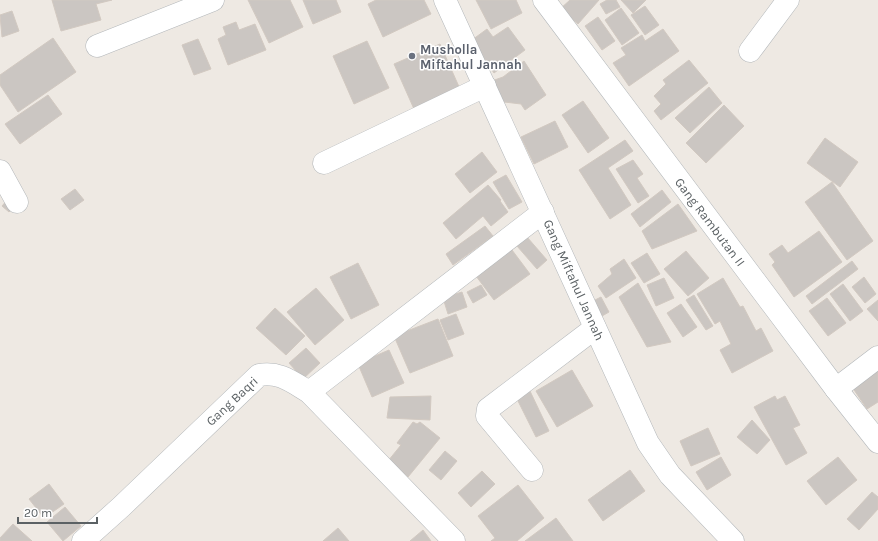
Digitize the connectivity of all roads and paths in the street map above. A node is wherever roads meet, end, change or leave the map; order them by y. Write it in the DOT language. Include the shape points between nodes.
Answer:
graph roads {
  1 [pos="213,0"];
  2 [pos="445,0"];
  3 [pos="544,0"];
  4 [pos="788,0"];
  5 [pos="97,46"];
  6 [pos="750,51"];
  7 [pos="485,86"];
  8 [pos="324,163"];
  9 [pos="0,171"];
  10 [pos="17,202"];
  11 [pos="543,212"];
  12 [pos="595,328"];
  13 [pos="878,357"];
  14 [pos="836,389"];
  15 [pos="309,392"];
  16 [pos="878,442"];
  17 [pos="532,470"];
  18 [pos="83,541"];
  19 [pos="454,541"];
  20 [pos="733,541"];
  1 -- 5 [label="street"];
  2 -- 7 [label="street, Gang Miftahul Jannah"];
  3 -- 14 [label="street, Gang Rambutan II"];
  4 -- 6 [label="street"];
  7 -- 8 [label="street"];
  7 -- 11 [label="street, Gang Miftahul Jannah"];
  9 -- 10 [label="street"];
  11 -- 12 [label="street, Gang Miftahul Jannah"];
  11 -- 15 [label="street"];
  12 -- 17 [label="street" via="488,409 488,416"];
  12 -- 20 [label="street, Gang Miftahul Jannah" via="648,443 659,461"];
  13 -- 14 [label="street"];
  14 -- 16 [label="street, Gang Rambutan II"];
  15 -- 18 [label="street, Gang Baqri" via="282,376 270,372 259,375"];
  15 -- 19 [label="street, Gang Baqri"];
}
